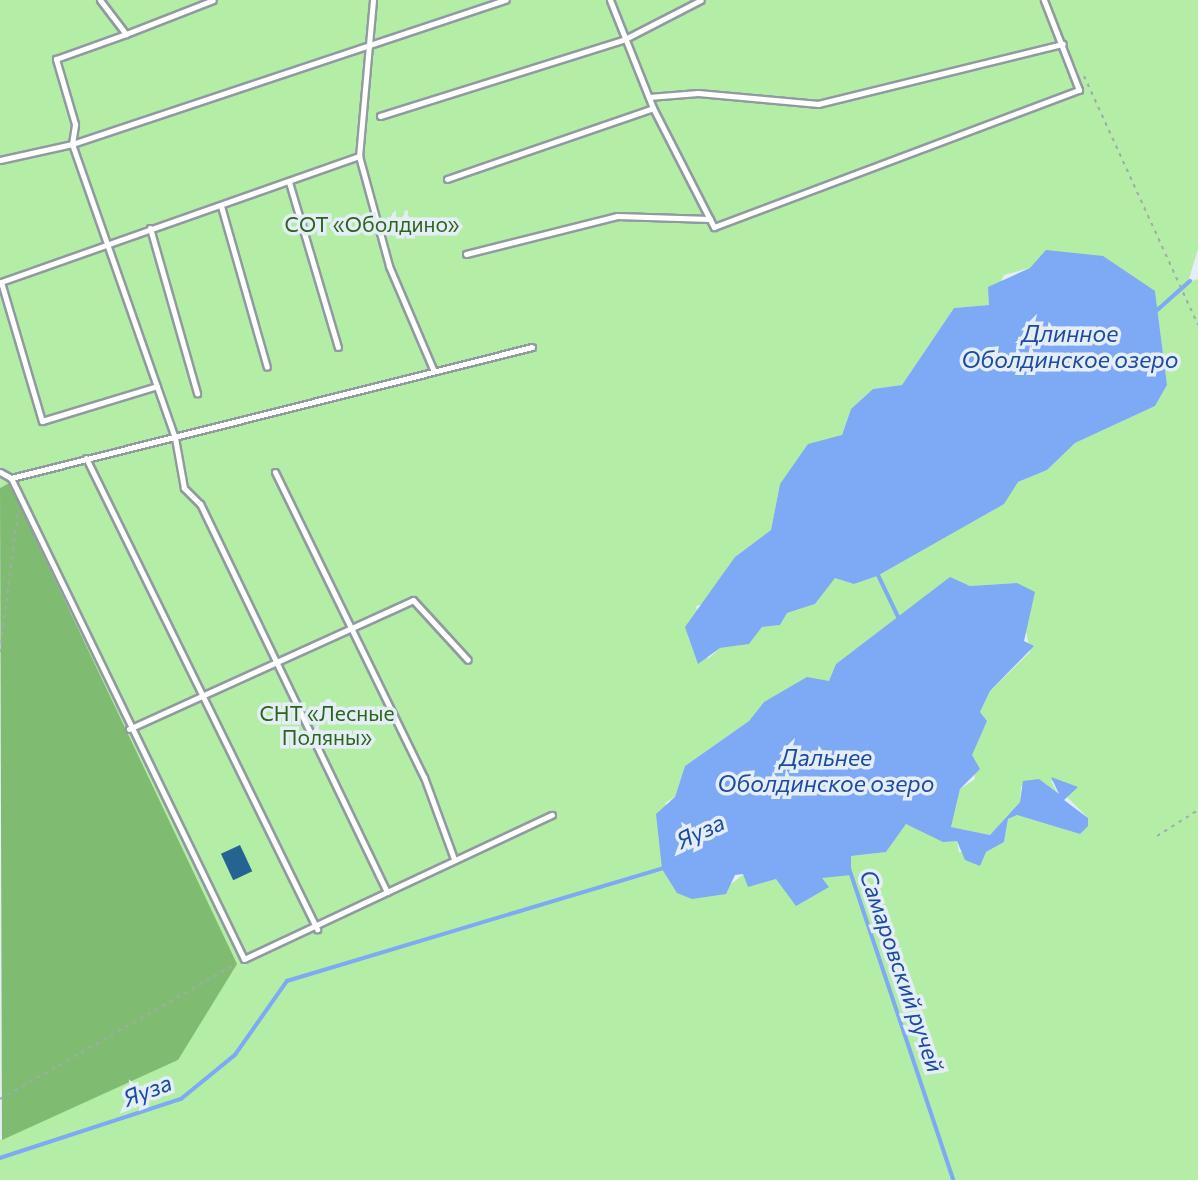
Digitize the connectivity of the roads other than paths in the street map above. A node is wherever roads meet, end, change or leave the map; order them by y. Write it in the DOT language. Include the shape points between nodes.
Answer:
graph roads {
  1 [pos="100,0"];
  2 [pos="213,0"];
  3 [pos="373,0"];
  4 [pos="506,0"];
  5 [pos="610,0"];
  6 [pos="701,0"];
  7 [pos="1044,0"];
  8 [pos="126,34"];
  9 [pos="625,39"];
  10 [pos="1063,44"];
  11 [pos="372,47"];
  12 [pos="649,97"];
  13 [pos="653,108"];
  14 [pos="380,116"];
  15 [pos="72,144"];
  16 [pos="359,156"];
  17 [pos="0,160"];
  18 [pos="447,179"];
  19 [pos="289,181"];
  20 [pos="221,206"];
  21 [pos="710,219"];
  22 [pos="150,228"];
  23 [pos="109,242"];
  24 [pos="466,254"];
  25 [pos="0,281"];
  26 [pos="338,347"];
  27 [pos="532,348"];
  28 [pos="267,367"];
  29 [pos="433,369"];
  30 [pos="157,386"];
  31 [pos="197,393"];
  32 [pos="175,438"];
  33 [pos="86,458"];
  34 [pos="0,472"];
  35 [pos="275,472"];
  36 [pos="11,478"];
  37 [pos="348,629"];
  38 [pos="468,660"];
  39 [pos="276,662"];
  40 [pos="204,695"];
  41 [pos="129,729"];
  42 [pos="552,815"];
  43 [pos="454,859"];
  44 [pos="387,892"];
  45 [pos="317,929"];
  1 -- 8 [label="lane"];
  2 -- 8 [label="lane"];
  3 -- 11 [label="lane"];
  4 -- 11 [label="lane"];
  5 -- 9 [label="lane"];
  6 -- 9 [label="lane"];
  7 -- 10 [label="lane"];
  8 -- 15 [label="lane" via="56,59 75,124"];
  9 -- 12 [label="lane"];
  9 -- 14 [label="lane"];
  10 -- 12 [label="lane" via="818,104 698,93"];
  10 -- 21 [label="lane" via="1079,90 714,227"];
  11 -- 15 [label="lane"];
  11 -- 16 [label="lane"];
  12 -- 13 [label="lane"];
  13 -- 18 [label="lane"];
  13 -- 21 [label="lane"];
  15 -- 17 [label="lane"];
  15 -- 23 [label="lane"];
  16 -- 19 [label="lane"];
  16 -- 29 [label="lane" via="389,266"];
  19 -- 20 [label="lane"];
  19 -- 26 [label="lane"];
  20 -- 22 [label="lane"];
  20 -- 28 [label="lane"];
  21 -- 24 [label="lane" via="617,216"];
  22 -- 23 [label="lane"];
  22 -- 31 [label="lane"];
  23 -- 25 [label="lane"];
  23 -- 30 [label="lane"];
  25 -- 30 [label="lane" via="41,421"];
  27 -- 29 [label="lane"];
  29 -- 32 [label="lane"];
  30 -- 32 [label="lane"];
  32 -- 33 [label="lane"];
  32 -- 39 [label="lane" via="184,488 200,505"];
  33 -- 36 [label="lane"];
  33 -- 40 [label="lane"];
  34 -- 36 [label="lane"];
  35 -- 37 [label="lane" via="326,567"];
  36 -- 41 [label="lane"];
  37 -- 38 [label="lane" via="413,600"];
  37 -- 39 [label="lane"];
  37 -- 43 [label="lane" via="424,778"];
  39 -- 40 [label="lane"];
  39 -- 44 [label="lane"];
  40 -- 41 [label="lane"];
  40 -- 45 [label="lane"];
  41 -- 45 [label="lane" via="244,959"];
  42 -- 43 [label="lane"];
  43 -- 44 [label="lane"];
  44 -- 45 [label="lane"];
}
